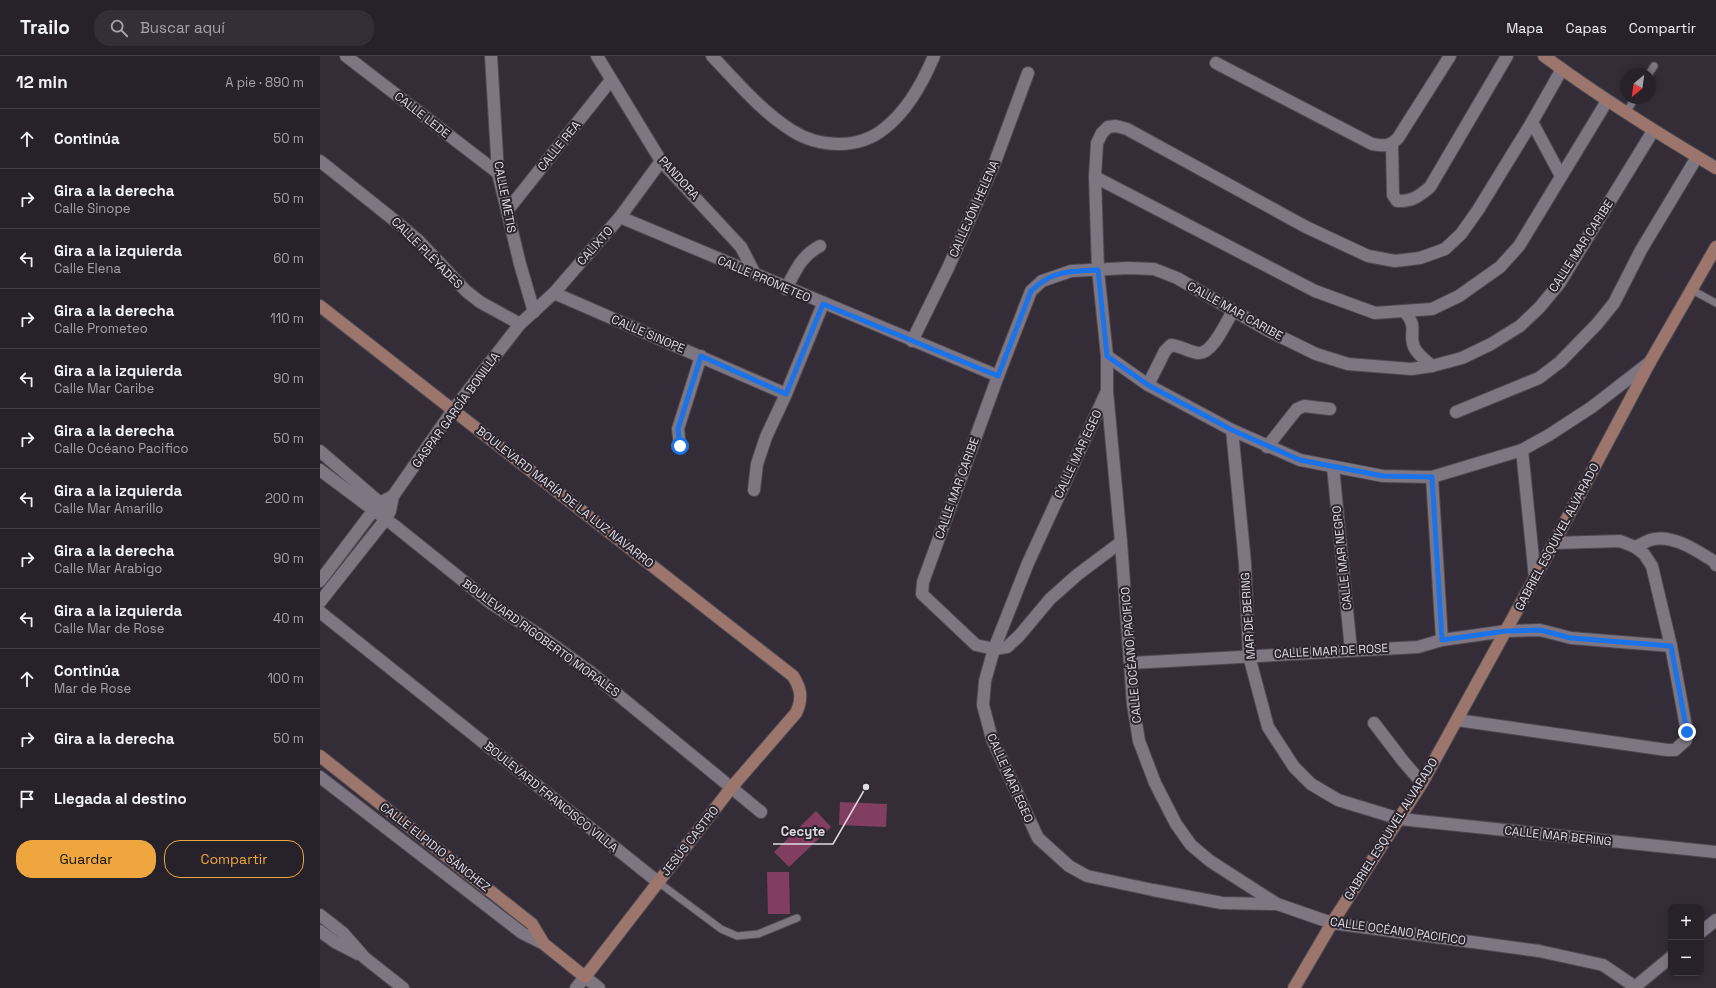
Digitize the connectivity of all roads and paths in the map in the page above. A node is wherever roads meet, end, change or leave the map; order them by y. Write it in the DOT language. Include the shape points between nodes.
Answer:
graph roads {
  1 [pos="346,56"];
  2 [pos="491,56"];
  3 [pos="598,56"];
  4 [pos="712,56"];
  5 [pos="934,56"];
  6 [pos="1450,56"];
  7 [pos="1507,56"];
  8 [pos="1544,56"];
  9 [pos="1216,63"];
  10 [pos="1562,69"];
  11 [pos="1028,73"];
  12 [pos="611,80"];
  13 [pos="1607,101"];
  14 [pos="1631,104"];
  15 [pos="1626,113"];
  16 [pos="1532,122"];
  17 [pos="1653,131"];
  18 [pos="1392,144"];
  19 [pos="1697,156"];
  20 [pos="320,161"];
  21 [pos="661,161"];
  22 [pos="1716,168"];
  23 [pos="498,173"];
  24 [pos="1561,176"];
  25 [pos="1095,177"];
  26 [pos="507,211"];
  27 [pos="620,217"];
  28 [pos="820,246"];
  29 [pos="1716,247"];
  30 [pos="1098,270"];
  31 [pos="755,274"];
  32 [pos="786,288"];
  33 [pos="1692,290"];
  34 [pos="554,293"];
  35 [pos="1716,303"];
  36 [pos="823,304"];
  37 [pos="320,306"];
  38 [pos="1233,311"];
  39 [pos="534,312"];
  40 [pos="1405,312"];
  41 [pos="520,324"];
  42 [pos="912,341"];
  43 [pos="701,356"];
  44 [pos="1107,356"];
  45 [pos="1650,362"];
  46 [pos="1432,366"];
  47 [pos="998,376"];
  48 [pos="1148,385"];
  49 [pos="1107,391"];
  50 [pos="786,394"];
  51 [pos="453,410"];
  52 [pos="1330,410"];
  53 [pos="1456,412"];
  54 [pos="1232,430"];
  55 [pos="680,446"];
  56 [pos="1267,447"];
  57 [pos="1522,450"];
  58 [pos="320,451"];
  59 [pos="1333,467"];
  60 [pos="320,470"];
  61 [pos="1432,477"];
  62 [pos="754,490"];
  63 [pos="393,496"];
  64 [pos="376,507"];
  65 [pos="390,519"];
  66 [pos="1121,542"];
  67 [pos="1554,543"];
  68 [pos="1635,547"];
  69 [pos="1715,563"];
  70 [pos="1535,578"];
  71 [pos="320,581"];
  72 [pos="320,602"];
  73 [pos="320,612"];
  74 [pos="1506,631"];
  75 [pos="1442,640"];
  76 [pos="1671,646"];
  77 [pos="994,649"];
  78 [pos="1351,650"];
  79 [pos="1249,656"];
  80 [pos="1131,664"];
  81 [pos="802,694"];
  82 [pos="1457,720"];
  83 [pos="1374,723"];
  84 [pos="320,756"];
  85 [pos="320,777"];
  86 [pos="1422,783"];
  87 [pos="731,788"];
  88 [pos="761,812"];
  89 [pos="1400,819"];
  90 [pos="1716,852"];
  91 [pos="658,882"];
  92 [pos="1277,904"];
  93 [pos="320,914"];
  94 [pos="798,918"];
  95 [pos="1716,920"];
  96 [pos="1332,923"];
  97 [pos="320,930"];
  98 [pos="1704,930"];
  99 [pos="544,944"];
  100 [pos="365,958"];
  101 [pos="1668,960"];
  102 [pos="585,977"];
  103 [pos="1637,987"];
  104 [pos="403,988"];
  105 [pos="576,988"];
  106 [pos="599,988"];
  107 [pos="1294,988"];
  1 -- 23 [label="street, CALLE LEDE"];
  2 -- 23 [label="street, CALLE METIS"];
  3 -- 12 [label="street, PANDORA"];
  4 -- 5 [label="street" via="766,111 792,131 815,142 841,145 864,140 884,129 900,114"];
  6 -- 18 [label="street"];
  7 -- 18 [label="street" via="1430,187 1419,197 1397,201 1393,195"];
  8 -- 10 [label="street"];
  9 -- 18 [label="street" via="1372,144"];
  10 -- 13 [label="street"];
  10 -- 16 [label="street"];
  11 -- 42 [label="street, CALLEJÓN HELENA" via="995,162"];
  12 -- 21 [label="street, PANDORA"];
  12 -- 26 [label="street, CALLE REA"];
  13 -- 15 [label="street"];
  13 -- 24 [label="street"];
  14 -- 15 [label="lane"];
  15 -- 17 [label="street"];
  16 -- 24 [label="street"];
  16 -- 25 [label="street, CALLE OCÉANO PACIFICO" via="1461,234 1444,248 1420,258 1396,261 1368,256 1306,227 1127,129 1116,126 1108,127 1097,143"];
  17 -- 19 [label="street"];
  17 -- 46 [label="street, CALLE MAR CARIBE" via="1559,284 1539,308 1520,326 1491,344 1462,358"];
  19 -- 22 [label="street"];
  19 -- 53 [label="street" via="1641,250 1614,303 1597,324 1560,362 1539,378"];
  20 -- 41 [label="street, CALLE PLÉYADES" via="400,224 466,291 480,302"];
  21 -- 27 [label="street, CALIXTO"];
  21 -- 31 [label="street, PANDORA" via="741,247"];
  23 -- 26 [label="street, CALLE METIS"];
  24 -- 40 [label="street" via="1519,246 1500,267 1459,296 1432,309"];
  25 -- 30 [label="street, CALLE OCÉANO PACIFICO"];
  25 -- 40 [label="street" via="1315,291 1375,313"];
  26 -- 39 [label="street, CALLE METIS"];
  27 -- 31 [label="street, CALLE PROMETEO"];
  27 -- 34 [label="street, CALIXTO"];
  28 -- 32 [label="street" via="808,252"];
  29 -- 33 [label="street, GABRIEL ESQUIVEL ALVARADO"];
  30 -- 38 [label="street, CALLE MAR CARIBE" via="1128,268 1165,272"];
  30 -- 44 [label="street, CALLE OCÉANO PACIFICO"];
  30 -- 47 [label="street, CALLE MAR CARIBE" via="1055,274 1042,280 1031,291"];
  31 -- 32 [label="street, CALLE PROMETEO"];
  32 -- 36 [label="street, CALLE PROMETEO"];
  33 -- 35 [label="lane"];
  33 -- 45 [label="street, GABRIEL ESQUIVEL ALVARADO"];
  34 -- 39 [label="street, CALIXTO"];
  34 -- 43 [label="street, CALLE SINOPE"];
  36 -- 42 [label="street, CALLE PROMETEO"];
  36 -- 50 [label="street"];
  37 -- 51 [label="street, BOULEVARD MARÍA DE LA LUZ NAVARRO"];
  38 -- 46 [label="street, CALLE MAR CARIBE" via="1316,354 1348,364 1411,369"];
  38 -- 48 [label="street" via="1210,349 1203,353 1171,345 1165,351"];
  39 -- 41 [label="street, CALIXTO"];
  40 -- 46 [label="street" via="1414,327 1412,339 1415,348"];
  41 -- 51 [label="street, GASPAR GARCÍA BONILLA"];
  42 -- 47 [label="street, CALLE PROMETEO"];
  43 -- 50 [label="street, CALLE SINOPE"];
  43 -- 55 [label="street" via="678,429"];
  44 -- 48 [label="street"];
  44 -- 49 [label="street, CALLE OCÉANO PACIFICO"];
  45 -- 57 [label="street" via="1592,407"];
  45 -- 67 [label="street, GABRIEL ESQUIVEL ALVARADO"];
  47 -- 77 [label="street, CALLE MAR CARIBE" via="923,582 922,594 976,645"];
  48 -- 54 [label="street"];
  49 -- 66 [label="street, CALLE OCÉANO PACIFICO"];
  49 -- 77 [label="street, CALLE MAR EGEO" via="1028,563"];
  50 -- 62 [label="street" via="766,437 757,464"];
  51 -- 63 [label="street, GASPAR GARCÍA BONILLA"];
  51 -- 81 [label="street, BOULEVARD MARÍA DE LA LUZ NAVARRO" via="793,676"];
  52 -- 56 [label="street" via="1304,406 1297,409"];
  54 -- 56 [label="street"];
  54 -- 79 [label="street, MAR DE BERING" via="1245,563"];
  56 -- 59 [label="street" via="1300,460"];
  57 -- 61 [label="street"];
  57 -- 70 [label="street"];
  58 -- 64 [label="street, BOULEVARD RIGOBERTO MORALES"];
  59 -- 61 [label="street" via="1383,476"];
  59 -- 78 [label="street, CALLE MAR NEGRO"];
  60 -- 64 [label="street, BOULEVARD RIGOBERTO MORALES"];
  61 -- 75 [label="street"];
  63 -- 64 [label="street, GASPAR GARCÍA BONILLA"];
  63 -- 65 [label="street, GASPAR GARCÍA BONILLA"];
  64 -- 65 [label="street, BOULEVARD RIGOBERTO MORALES"];
  64 -- 71 [label="street, GASPAR GARCÍA BONILLA"];
  65 -- 72 [label="street, GASPAR GARCÍA BONILLA"];
  65 -- 87 [label="street, BOULEVARD RIGOBERTO MORALES" via="492,604 589,671"];
  66 -- 77 [label="street" via="1050,599 1019,636 1006,647"];
  66 -- 80 [label="street, CALLE OCÉANO PACIFICO"];
  67 -- 68 [label="street" via="1620,542"];
  67 -- 70 [label="street, GABRIEL ESQUIVEL ALVARADO"];
  68 -- 69 [label="street" via="1651,540 1668,539 1692,548"];
  68 -- 76 [label="street" via="1644,554 1652,566"];
  70 -- 74 [label="street, GABRIEL ESQUIVEL ALVARADO"];
  73 -- 91 [label="street, BOULEVARD FRANCISCO VILLA"];
  74 -- 75 [label="street, CALLE MAR DE ROSE"];
  74 -- 76 [label="street, CALLE MAR DE ROSE" via="1540,630 1571,638"];
  74 -- 82 [label="street, GABRIEL ESQUIVEL ALVARADO"];
  75 -- 78 [label="street, CALLE MAR DE ROSE" via="1418,647"];
  76 -- 82 [label="street" via="1687,732 1686,740 1676,750"];
  77 -- 92 [label="street, CALLE MAR EGEO" via="985,681 983,705 986,722 1038,838 1052,852 1087,876 1110,882 1222,903"];
  78 -- 79 [label="street, CALLE MAR DE ROSE"];
  79 -- 80 [label="street, CALLE MAR DE ROSE"];
  79 -- 89 [label="street, MAR DE BERING" via="1268,727 1294,767 1311,784 1338,800"];
  80 -- 92 [label="street, CALLE OCÉANO PACIFICO" via="1133,704 1139,741 1154,783 1176,824 1191,845 1210,861"];
  81 -- 87 [label="street, JESÚS CASTRO" via="796,713"];
  82 -- 86 [label="street, GABRIEL ESQUIVEL ALVARADO"];
  83 -- 86 [label="street"];
  84 -- 99 [label="street, CALLE ELPIDIO SÁNCHEZ" via="532,924"];
  85 -- 99 [label="street, CALLE ELPIDIO SÁNCHEZ" via="522,933"];
  86 -- 89 [label="street, GABRIEL ESQUIVEL ALVARADO"];
  87 -- 88 [label="street, BOULEVARD RIGOBERTO MORALES"];
  87 -- 91 [label="street, JESÚS CASTRO"];
  89 -- 90 [label="street, CALLE MAR BERING"];
  89 -- 96 [label="street, GABRIEL ESQUIVEL ALVARADO"];
  91 -- 94 [label="lane, BOULEVARD FRANCISCO VILLA" via="721,929 737,936 758,934"];
  91 -- 102 [label="street, JESÚS CASTRO"];
  92 -- 96 [label="street, CALLE OCÉANO PACIFICO"];
  93 -- 100 [label="street" via="343,933"];
  95 -- 98 [label="street"];
  96 -- 103 [label="street, CALLE OCÉANO PACIFICO" via="1570,957 1603,965"];
  96 -- 107 [label="street, GABRIEL ESQUIVEL ALVARADO"];
  97 -- 100 [label="street" via="335,942"];
  99 -- 102 [label="street, CALLE ELPIDIO SÁNCHEZ"];
  100 -- 104 [label="street"];
  101 -- 103 [label="street"];
  102 -- 105 [label="street, JESÚS CASTRO"];
  102 -- 106 [label="street, CALLE ELPIDIO SÁNCHEZ"];
}
